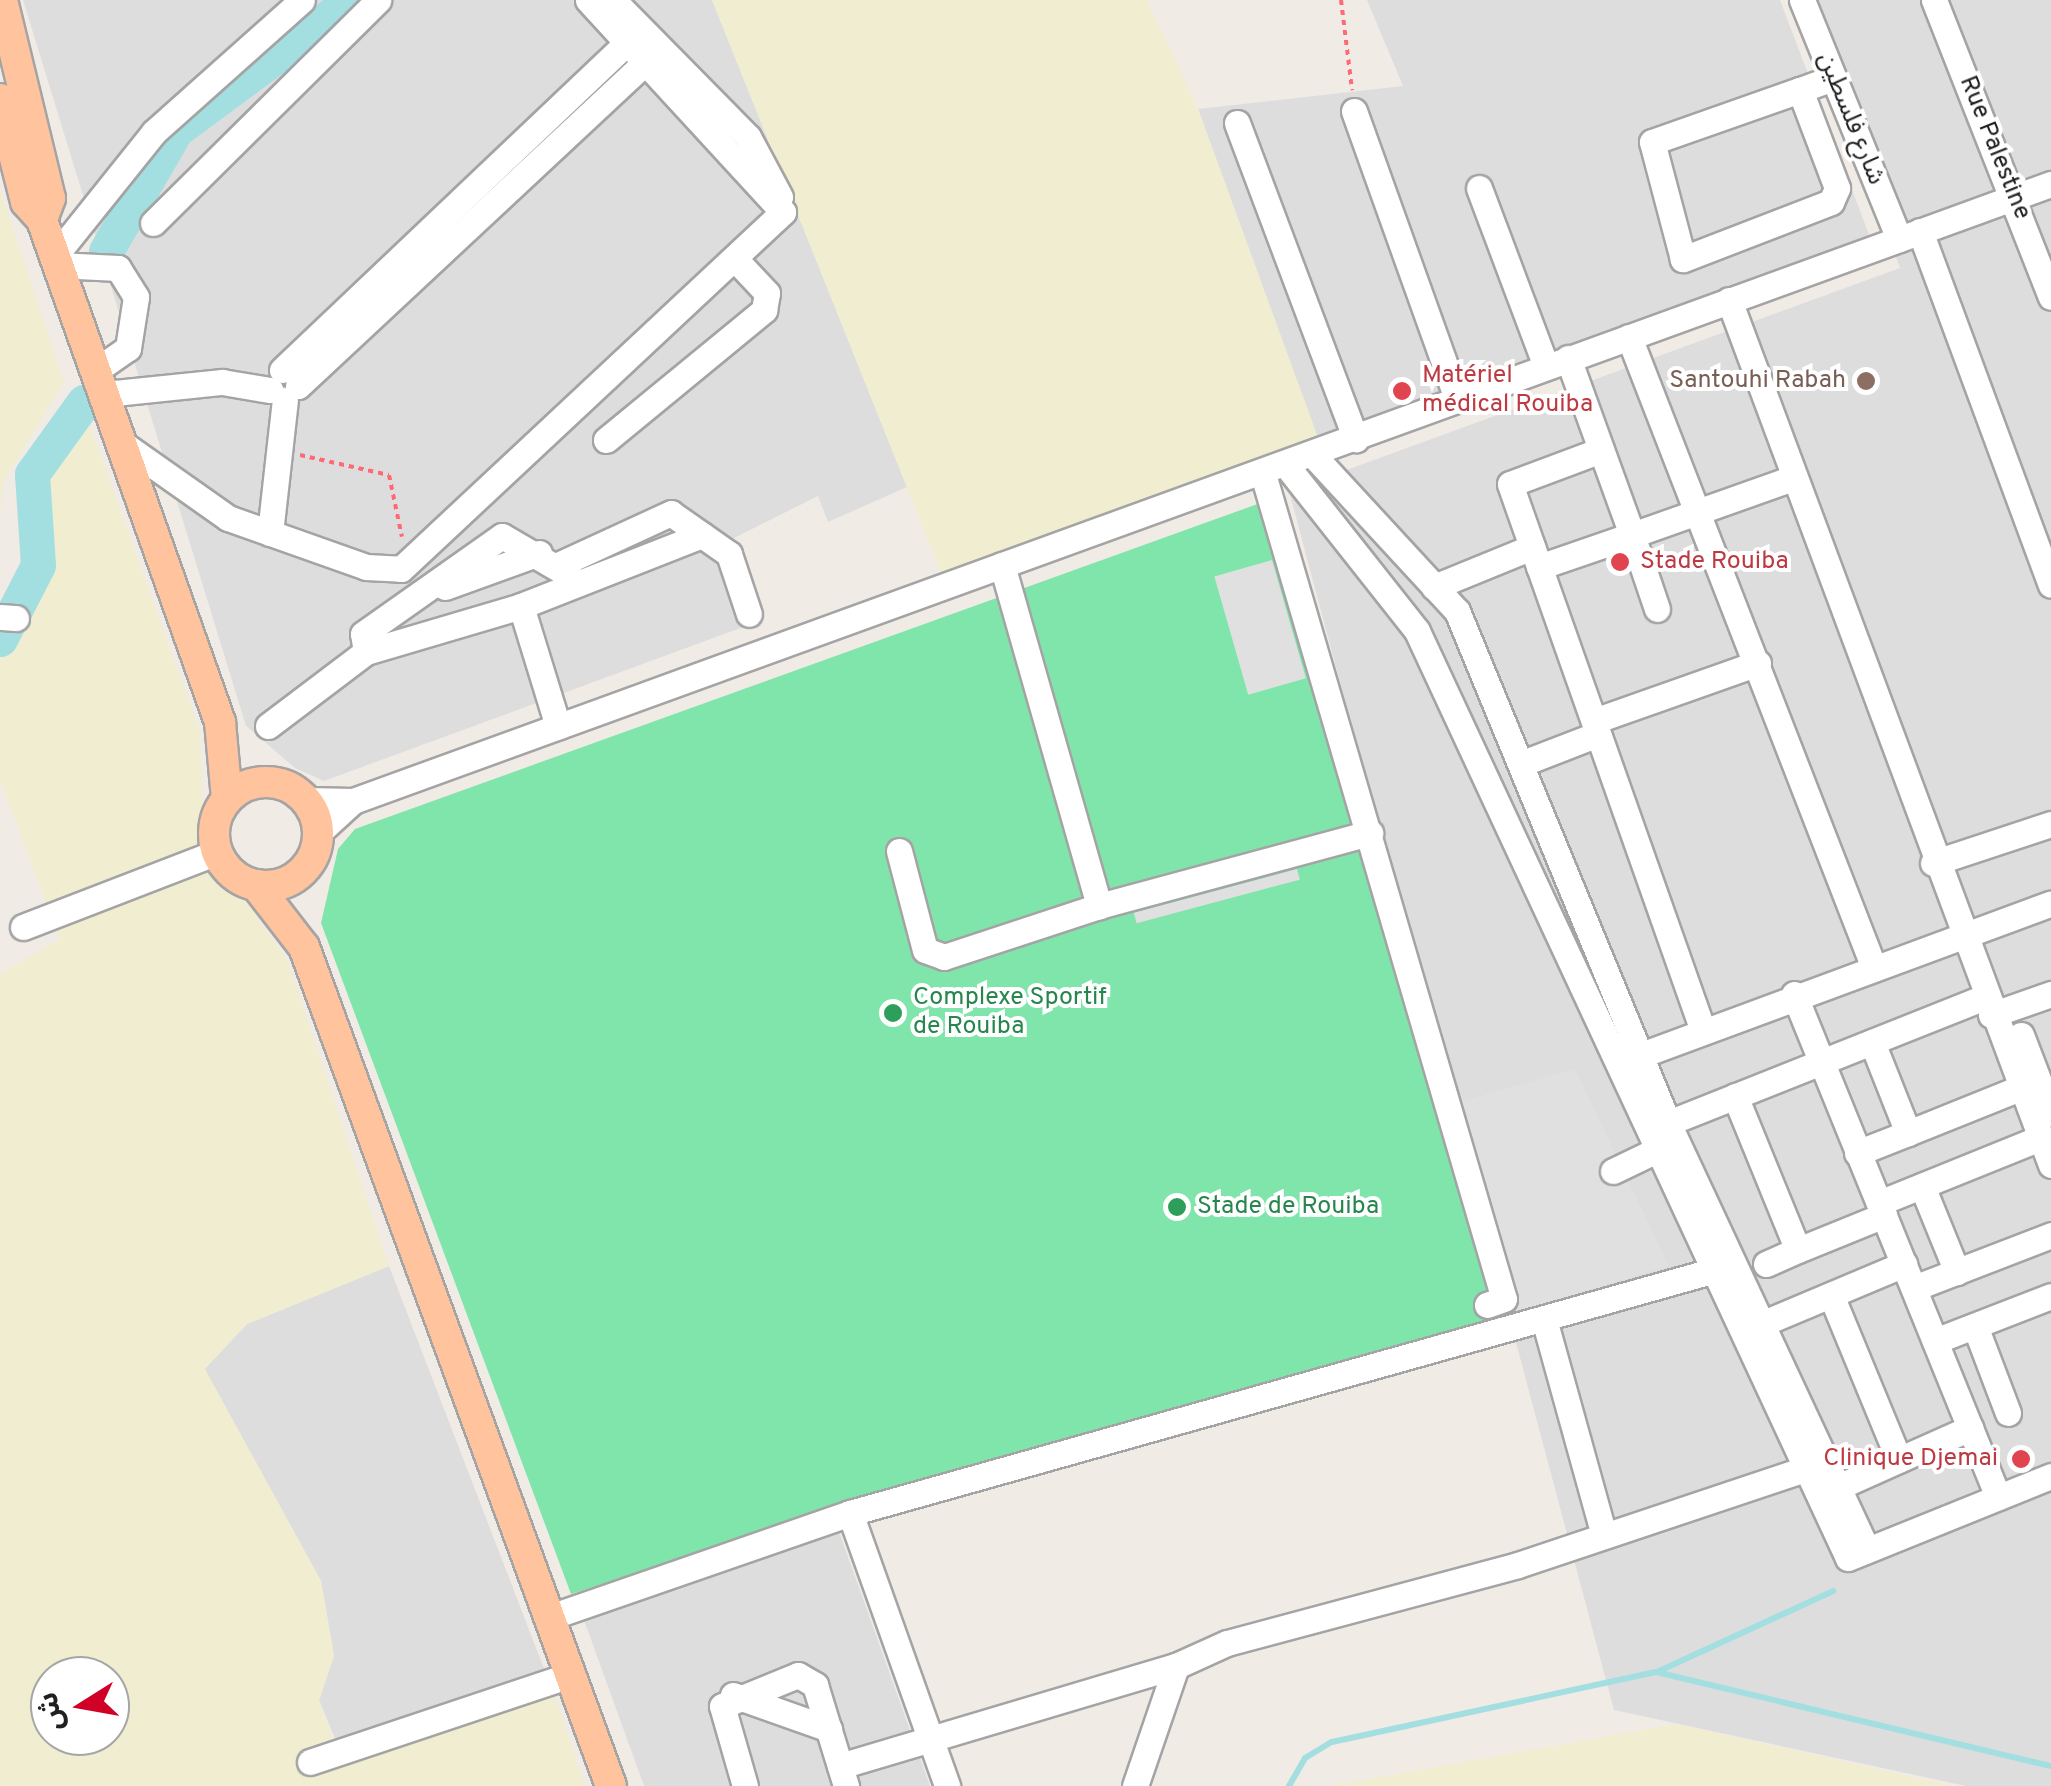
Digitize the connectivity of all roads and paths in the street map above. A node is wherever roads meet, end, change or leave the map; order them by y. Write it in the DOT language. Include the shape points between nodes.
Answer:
graph roads {
  1 [pos="2,0"];
  2 [pos="302,0"];
  3 [pos="378,0"];
  4 [pos="588,0"];
  5 [pos="613,0"];
  6 [pos="1341,0"];
  7 [pos="1802,0"];
  8 [pos="1934,0"];
  9 [pos="644,45"];
  10 [pos="1834,78"];
  11 [pos="1800,90"];
  12 [pos="0,99"];
  13 [pos="1354,111"];
  14 [pos="1237,123"];
  15 [pos="2051,184"];
  16 [pos="1479,188"];
  17 [pos="2014,197"];
  18 [pos="42,220"];
  19 [pos="153,223"];
  20 [pos="1909,235"];
  21 [pos="735,258"];
  22 [pos="56,261"];
  23 [pos="2051,297"];
  24 [pos="1729,300"];
  25 [pos="1629,337"];
  26 [pos="1557,362"];
  27 [pos="101,382"];
  28 [pos="284,386"];
  29 [pos="1457,398"];
  30 [pos="1356,439"];
  31 [pos="606,440"];
  32 [pos="123,444"];
  33 [pos="1601,450"];
  34 [pos="282,452"];
  35 [pos="1312,454"];
  36 [pos="1275,470"];
  37 [pos="1794,478"];
  38 [pos="1699,512"];
  39 [pos="270,532"];
  40 [pos="702,535"];
  41 [pos="2043,535"];
  42 [pos="1632,536"];
  43 [pos="1536,557"];
  44 [pos="549,559"];
  45 [pos="406,565"];
  46 [pos="1002,565"];
  47 [pos="2051,585"];
  48 [pos="580,586"];
  49 [pos="1434,587"];
  50 [pos="521,606"];
  51 [pos="1656,609"];
  52 [pos="749,614"];
  53 [pos="366,652"];
  54 [pos="1758,663"];
  55 [pos="220,722"];
  56 [pos="268,726"];
  57 [pos="558,726"];
  58 [pos="1596,728"];
  59 [pos="1523,762"];
  60 [pos="268,781"];
  61 [pos="227,798"];
  62 [pos="306,800"];
  63 [pos="353,801"];
  64 [pos="2051,824"];
  65 [pos="318,833"];
  66 [pos="1370,833"];
  67 [pos="217,852"];
  68 [pos="899,852"];
  69 [pos="1933,864"];
  70 [pos="305,868"];
  71 [pos="256,885"];
  72 [pos="2051,903"];
  73 [pos="1099,906"];
  74 [pos="23,928"];
  75 [pos="1959,934"];
  76 [pos="304,947"];
  77 [pos="1874,968"];
  78 [pos="1794,994"];
  79 [pos="2051,994"];
  80 [pos="1987,1006"];
  81 [pos="1702,1028"];
  82 [pos="2021,1034"];
  83 [pos="1872,1042"];
  84 [pos="1629,1059"];
  85 [pos="1818,1062"];
  86 [pos="2020,1088"];
  87 [pos="1735,1096"];
  88 [pos="2051,1112"];
  89 [pos="1668,1123"];
  90 [pos="1908,1133"];
  91 [pos="2040,1138"];
  92 [pos="1658,1150"];
  93 [pos="1858,1153"];
  94 [pos="2051,1165"];
  95 [pos="1613,1171"];
  96 [pos="1922,1186"];
  97 [pos="1881,1209"];
  98 [pos="2051,1235"];
  99 [pos="1798,1250"];
  100 [pos="1766,1264"];
  101 [pos="1715,1270"];
  102 [pos="1957,1272"];
  103 [pos="1909,1276"];
  104 [pos="1831,1295"];
  105 [pos="2051,1296"];
  106 [pos="1487,1306"];
  107 [pos="1544,1318"];
  108 [pos="1766,1322"];
  109 [pos="1974,1326"];
  110 [pos="1935,1341"];
  111 [pos="2008,1413"];
  112 [pos="1970,1428"];
  113 [pos="1899,1460"];
  114 [pos="1805,1469"];
  115 [pos="2051,1476"];
  116 [pos="1838,1487"];
  117 [pos="1998,1497"];
  118 [pos="850,1513"];
  119 [pos="1604,1535"];
  120 [pos="1867,1550"];
  121 [pos="550,1616"];
  122 [pos="1176,1666"];
  123 [pos="570,1674"];
  124 [pos="733,1695"];
  125 [pos="829,1729"];
  126 [pos="929,1737"];
  127 [pos="310,1762"];
  128 [pos="843,1776"];
  129 [pos="611,1786"];
  130 [pos="745,1786"];
  131 [pos="947,1786"];
  132 [pos="1135,1786"];
  1 -- 18 [label="main road" via="50,198"];
  2 -- 22 [label="street" via="154,132"];
  3 -- 19 [label="street"];
  4 -- 9 [label="street"];
  5 -- 9 [label="street"];
  6 -- 13 [label="path"];
  7 -- 10 [label="street, شارع فلسطين"];
  8 -- 17 [label="street, Rue Palestine"];
  9 -- 21 [label="street" via="782,212"];
  9 -- 28 [label="street"];
  10 -- 11 [label="street"];
  10 -- 20 [label="street, شارع فلسطين"];
  11 -- 11 [label="street" via="1652,142 1683,258 1831,202 1837,188"];
  12 -- 18 [label="main road" via="26,202"];
  13 -- 29 [label="street"];
  14 -- 30 [label="street"];
  15 -- 17 [label="street"];
  16 -- 26 [label="street"];
  17 -- 20 [label="street"];
  17 -- 23 [label="street, Rue Palestine"];
  18 -- 22 [label="main road"];
  20 -- 24 [label="street"];
  20 -- 41 [label="street, شارع فلسطين"];
  21 -- 31 [label="street" via="767,293 764,310"];
  21 -- 45 [label="street"];
  22 -- 27 [label="main road"];
  22 -- 27 [label="street" via="118,268 136,298 128,348"];
  24 -- 25 [label="street"];
  24 -- 37 [label="street"];
  25 -- 26 [label="street"];
  25 -- 38 [label="street"];
  26 -- 29 [label="street"];
  26 -- 33 [label="street"];
  27 -- 28 [label="street"];
  27 -- 32 [label="main road"];
  28 -- 34 [label="street"];
  29 -- 30 [label="street"];
  30 -- 35 [label="street"];
  32 -- 39 [label="street" via="180,490"];
  32 -- 55 [label="main road"];
  33 -- 42 [label="street"];
  33 -- 43 [label="street" via="1510,484"];
  34 -- 39 [label="street"];
  34 -- 45 [label="path" via="389,475"];
  35 -- 36 [label="street"];
  35 -- 49 [label="street"];
  36 -- 46 [label="street"];
  36 -- 66 [label="street"];
  36 -- 84 [label="street" via="1418,631"];
  37 -- 38 [label="street"];
  37 -- 69 [label="street"];
  38 -- 42 [label="street"];
  38 -- 54 [label="street"];
  39 -- 45 [label="street" via="383,572"];
  40 -- 44 [label="street" via="671,513"];
  40 -- 48 [label="street"];
  40 -- 52 [label="street" via="729,554"];
  41 -- 47 [label="street, شارع فلسطين"];
  42 -- 43 [label="street"];
  42 -- 51 [label="street"];
  43 -- 49 [label="street"];
  43 -- 58 [label="street"];
  44 -- 48 [label="street"];
  44 -- 53 [label="street" via="416,597 364,634"];
  46 -- 57 [label="street"];
  46 -- 73 [label="street"];
  48 -- 50 [label="street"];
  49 -- 59 [label="street" via="1457,611"];
  50 -- 53 [label="street"];
  50 -- 57 [label="street"];
  53 -- 56 [label="street"];
  54 -- 58 [label="street"];
  54 -- 77 [label="street"];
  55 -- 60 [label="main road"];
  55 -- 61 [label="main road"];
  57 -- 63 [label="street"];
  58 -- 59 [label="street"];
  58 -- 81 [label="street"];
  59 -- 84 [label="street"];
  60 -- 61 [label="main road"];
  60 -- 62 [label="main road"];
  61 -- 67 [label="main road" via="214,824"];
  62 -- 63 [label="street"];
  62 -- 65 [label="main road"];
  63 -- 65 [label="street"];
  64 -- 69 [label="street"];
  65 -- 70 [label="main road"];
  66 -- 73 [label="street"];
  66 -- 106 [label="street" via="1504,1299"];
  67 -- 71 [label="main road"];
  67 -- 74 [label="street"];
  68 -- 73 [label="street" via="925,950 944,957"];
  69 -- 75 [label="street"];
  70 -- 71 [label="main road" via="283,884"];
  70 -- 76 [label="main road"];
  71 -- 76 [label="main road"];
  72 -- 75 [label="street"];
  75 -- 77 [label="street"];
  75 -- 80 [label="street"];
  76 -- 121 [label="main road"];
  77 -- 78 [label="street"];
  78 -- 81 [label="street"];
  78 -- 85 [label="street"];
  79 -- 80 [label="street"];
  80 -- 83 [label="street"];
  80 -- 86 [label="street"];
  81 -- 84 [label="street"];
  82 -- 88 [label="street"];
  83 -- 85 [label="street"];
  83 -- 90 [label="street"];
  84 -- 89 [label="street"];
  84 -- 92 [label="street"];
  85 -- 87 [label="street"];
  85 -- 93 [label="street"];
  86 -- 90 [label="street"];
  86 -- 91 [label="street"];
  87 -- 89 [label="street"];
  87 -- 99 [label="street"];
  89 -- 108 [label="street"];
  90 -- 93 [label="street"];
  91 -- 94 [label="street"];
  91 -- 96 [label="street"];
  92 -- 95 [label="street"];
  92 -- 101 [label="street"];
  93 -- 97 [label="street"];
  96 -- 97 [label="street"];
  96 -- 102 [label="street"];
  97 -- 99 [label="street"];
  97 -- 103 [label="street"];
  98 -- 102 [label="street"];
  99 -- 100 [label="street"];
  101 -- 107 [label="street"];
  101 -- 114 [label="street"];
  102 -- 103 [label="street"];
  103 -- 104 [label="street"];
  103 -- 110 [label="street"];
  104 -- 108 [label="street"];
  104 -- 113 [label="street"];
  105 -- 109 [label="street"];
  107 -- 118 [label="street"];
  107 -- 119 [label="street"];
  108 -- 116 [label="street"];
  109 -- 110 [label="street"];
  109 -- 111 [label="street"];
  110 -- 112 [label="street"];
  112 -- 113 [label="street"];
  112 -- 117 [label="street"];
  113 -- 116 [label="street"];
  114 -- 119 [label="street"];
  114 -- 120 [label="street" via="1848,1558"];
  115 -- 117 [label="street"];
  116 -- 120 [label="street"];
  117 -- 120 [label="street"];
  118 -- 121 [label="street"];
  118 -- 126 [label="street"];
  119 -- 122 [label="street" via="1227,1642"];
  121 -- 123 [label="main road"];
  122 -- 126 [label="street"];
  122 -- 132 [label="street"];
  123 -- 127 [label="street"];
  123 -- 129 [label="main road"];
  124 -- 125 [label="street"];
  124 -- 125 [label="street" via="808,1678"];
  124 -- 130 [label="street" via="721,1714"];
  125 -- 128 [label="street"];
  126 -- 128 [label="street"];
  126 -- 131 [label="street"];
}
